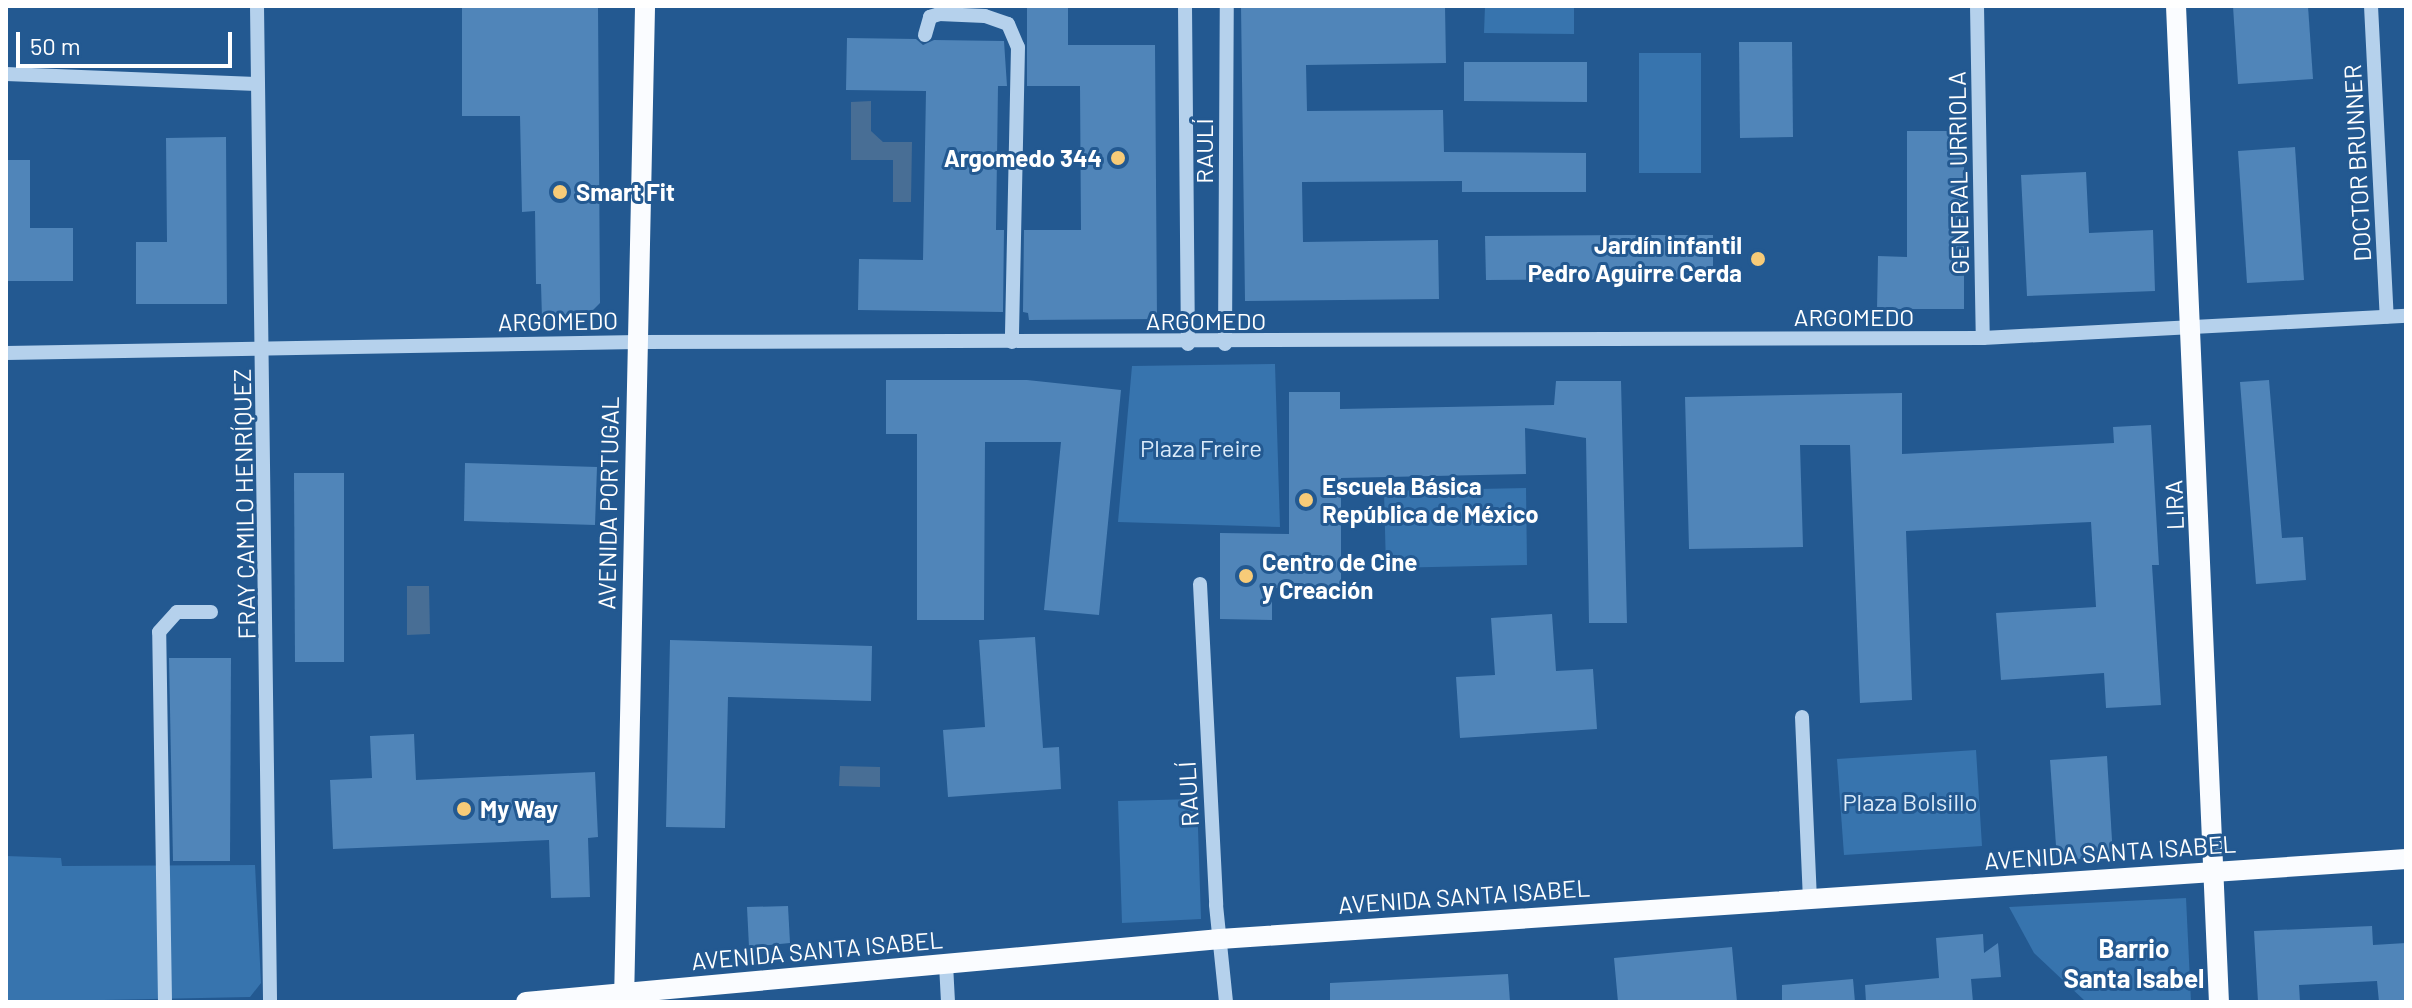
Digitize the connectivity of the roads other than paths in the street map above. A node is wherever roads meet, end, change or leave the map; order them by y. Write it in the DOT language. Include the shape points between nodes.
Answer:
graph roads {
  1 [pos="257,6"];
  2 [pos="645,6"];
  3 [pos="1185,6"];
  4 [pos="1227,6"];
  5 [pos="1977,6"];
  6 [pos="2176,6"];
  7 [pos="2371,6"];
  8 [pos="925,35"];
  9 [pos="6,74"];
  10 [pos="258,84"];
  11 [pos="2406,316"];
  12 [pos="2387,317"];
  13 [pos="2194,328"];
  14 [pos="1983,338"];
  15 [pos="638,342"];
  16 [pos="1012,342"];
  17 [pos="1188,344"];
  18 [pos="1225,344"];
  19 [pos="264,347"];
  20 [pos="6,353"];
  21 [pos="1200,584"];
  22 [pos="211,612"];
  23 [pos="1802,717"];
  24 [pos="2406,859"];
  25 [pos="2214,871"];
  26 [pos="1810,899"];
  27 [pos="1220,939"];
  28 [pos="946,964"];
  29 [pos="624,998"];
  30 [pos="165,1002"];
  31 [pos="270,1002"];
  32 [pos="526,1002"];
  33 [pos="948,1002"];
  34 [pos="1226,1002"];
  35 [pos="2219,1002"];
  1 -- 10 [label="street, FRAY CAMILO HENRÍQUEZ"];
  2 -- 15 [label="main road, AVENIDA PORTUGAL"];
  3 -- 17 [label="street, RAULÍ"];
  4 -- 18 [label="street, RAULÍ"];
  5 -- 14 [label="street, GENERAL URRIOLA"];
  6 -- 13 [label="main road, LIRA"];
  7 -- 12 [label="street, DOCTOR BRUNNER"];
  8 -- 16 [label="street" via="930,17 939,14 985,16 1008,24 1018,47"];
  9 -- 10 [label="street"];
  10 -- 19 [label="street, FRAY CAMILO HENRÍQUEZ"];
  11 -- 12 [label="street, ARGOMEDO"];
  12 -- 13 [label="street, ARGOMEDO"];
  13 -- 14 [label="street, ARGOMEDO"];
  13 -- 25 [label="main road, LIRA"];
  14 -- 18 [label="street, ARGOMEDO"];
  15 -- 16 [label="street, ARGOMEDO"];
  15 -- 19 [label="street, ARGOMEDO"];
  15 -- 29 [label="main road, AVENIDA PORTUGAL"];
  16 -- 17 [label="street, ARGOMEDO"];
  17 -- 18 [label="street, ARGOMEDO"];
  19 -- 20 [label="street, ARGOMEDO"];
  19 -- 31 [label="street, FRAY CAMILO HENRÍQUEZ"];
  21 -- 27 [label="street, RAULÍ"];
  22 -- 30 [label="street" via="177,612 159,632"];
  23 -- 26 [label="street"];
  24 -- 25 [label="main road, AVENIDA SANTA ISABEL"];
  25 -- 26 [label="main road, AVENIDA SANTA ISABEL"];
  25 -- 35 [label="main road, LIRA"];
  26 -- 27 [label="main road, AVENIDA SANTA ISABEL"];
  27 -- 28 [label="main road, AVENIDA SANTA ISABEL"];
  27 -- 34 [label="street, RAULÍ"];
  28 -- 29 [label="main road, AVENIDA SANTA ISABEL"];
  28 -- 33 [label="street"];
  29 -- 32 [label="main road, AVENIDA SANTA ISABEL"];
}
